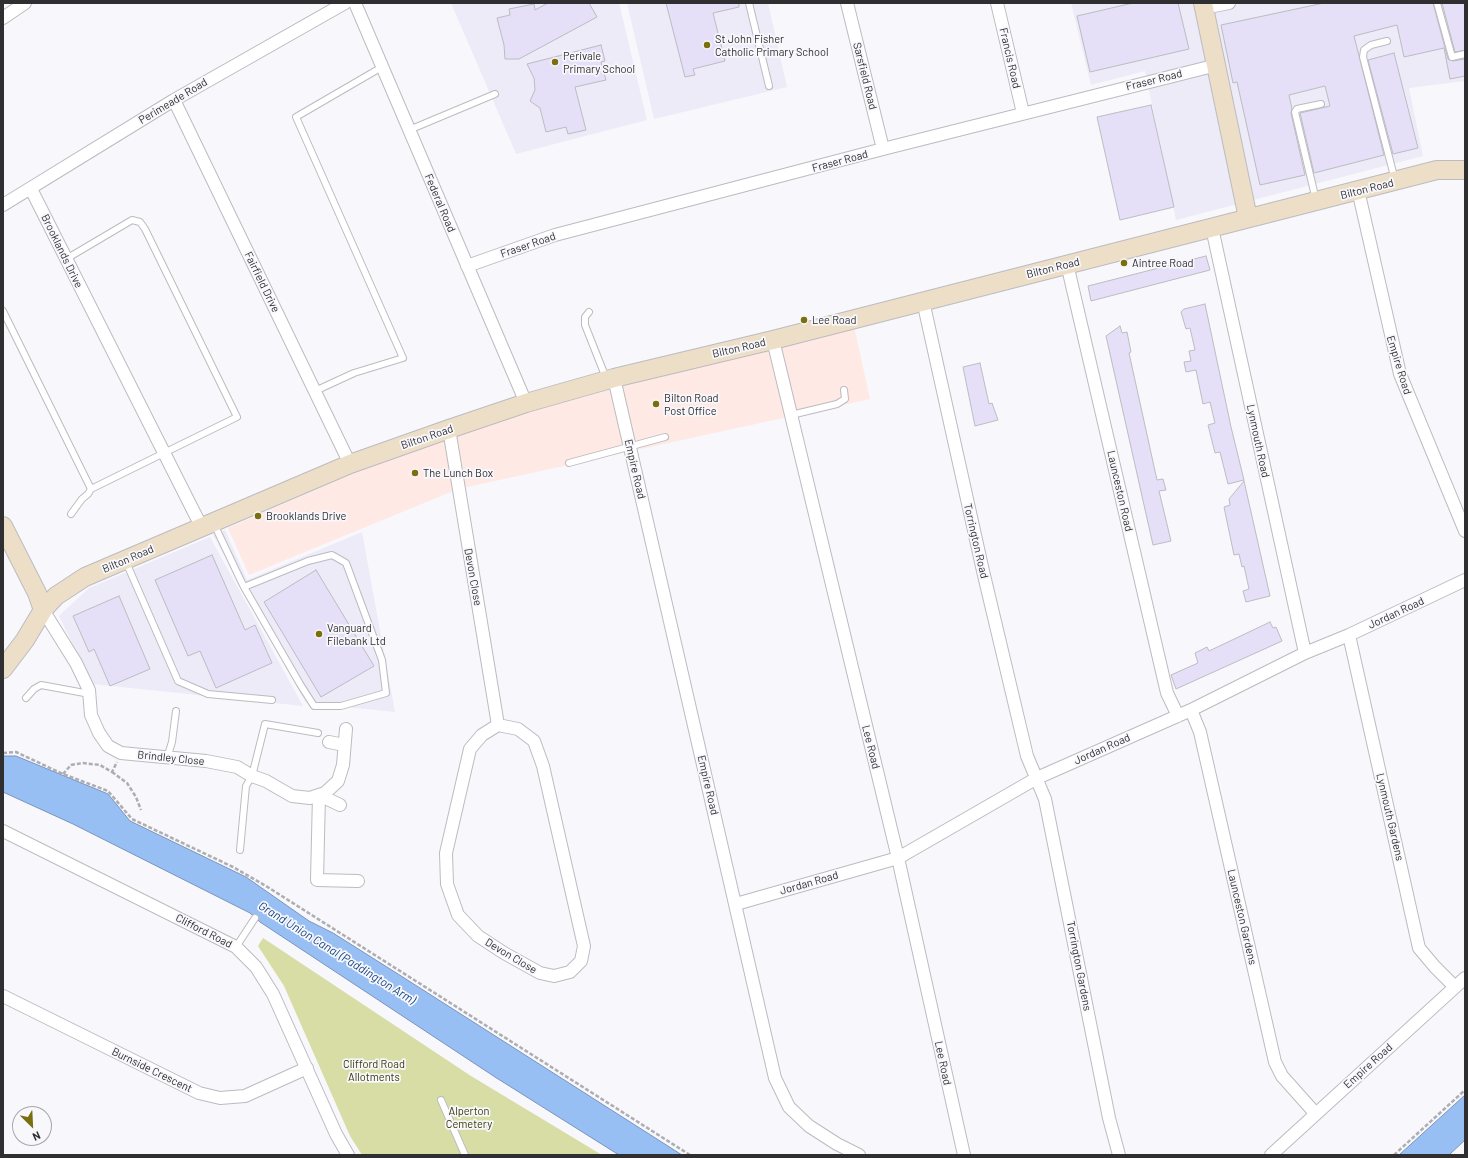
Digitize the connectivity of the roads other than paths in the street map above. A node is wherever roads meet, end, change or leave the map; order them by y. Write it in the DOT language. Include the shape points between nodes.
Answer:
graph roads {
  1 [pos="25,3"];
  2 [pos="345,3"];
  3 [pos="355,3"];
  4 [pos="750,3"];
  5 [pos="847,3"];
  6 [pos="997,3"];
  7 [pos="1229,3"];
  8 [pos="1437,3"];
  9 [pos="1203,6"];
  10 [pos="3,18"];
  11 [pos="1387,41"];
  12 [pos="1465,54"];
  13 [pos="1217,65"];
  14 [pos="382,67"];
  15 [pos="768,86"];
  16 [pos="495,94"];
  17 [pos="174,100"];
  18 [pos="1321,104"];
  19 [pos="1023,113"];
  20 [pos="409,130"];
  21 [pos="884,149"];
  22 [pos="1465,170"];
  23 [pos="1395,182"];
  24 [pos="31,189"];
  25 [pos="1358,190"];
  26 [pos="1316,202"];
  27 [pos="3,205"];
  28 [pos="1248,218"];
  29 [pos="1212,228"];
  30 [pos="66,259"];
  31 [pos="1067,264"];
  32 [pos="467,266"];
  33 [pos="923,301"];
  34 [pos="3,311"];
  35 [pos="589,312"];
  36 [pos="773,340"];
  37 [pos="610,379"];
  38 [pos="844,390"];
  39 [pos="315,391"];
  40 [pos="526,403"];
  41 [pos="791,415"];
  42 [pos="449,429"];
  43 [pos="665,437"];
  44 [pos="630,448"];
  45 [pos="164,454"];
  46 [pos="569,463"];
  47 [pos="350,464"];
  48 [pos="91,489"];
  49 [pos="71,514"];
  50 [pos="208,525"];
  51 [pos="3,526"];
  52 [pos="1465,531"];
  53 [pos="125,560"];
  54 [pos="1465,580"];
  55 [pos="244,587"];
  56 [pos="43,610"];
  57 [pos="1349,635"];
  58 [pos="1305,653"];
  59 [pos="3,669"];
  60 [pos="90,694"];
  61 [pos="26,698"];
  62 [pos="272,700"];
  63 [pos="1191,710"];
  64 [pos="176,711"];
  65 [pos="1178,716"];
  66 [pos="498,725"];
  67 [pos="346,729"];
  68 [pos="318,732"];
  69 [pos="329,742"];
  70 [pos="344,745"];
  71 [pos="167,758"];
  72 [pos="252,776"];
  73 [pos="1037,778"];
  74 [pos="319,795"];
  75 [pos="340,805"];
  76 [pos="3,831"];
  77 [pos="240,850"];
  78 [pos="898,858"];
  79 [pos="358,881"];
  80 [pos="736,904"];
  81 [pos="255,918"];
  82 [pos="236,947"];
  83 [pos="1465,978"];
  84 [pos="1455,987"];
  85 [pos="3,996"];
  86 [pos="307,1068"];
  87 [pos="441,1100"];
  88 [pos="1315,1113"];
  89 [pos="348,1155"];
  90 [pos="465,1155"];
  91 [pos="859,1155"];
  92 [pos="964,1155"];
  93 [pos="1119,1155"];
  94 [pos="1271,1155"];
  1 -- 10 [label="street"];
  2 -- 17 [label="street, Perimeade Road"];
  3 -- 14 [label="street, Federal Road"];
  4 -- 15 [label="lane"];
  5 -- 21 [label="street, Sarsfield Road"];
  6 -- 19 [label="street, Francis Road"];
  7 -- 9 [label="street"];
  8 -- 12 [label="lane" via="1452,57"];
  9 -- 13 [label="street"];
  11 -- 23 [label="lane" via="1371,45 1364,50 1364,57"];
  13 -- 19 [label="street, Fraser Road"];
  13 -- 28 [label="street"];
  14 -- 20 [label="street, Federal Road"];
  14 -- 39 [label="lane" via="296,117 402,358 354,373"];
  16 -- 20 [label="lane"];
  17 -- 24 [label="street, Perimeade Road"];
  17 -- 39 [label="street, Fairfield Drive"];
  18 -- 26 [label="lane" via="1295,112"];
  19 -- 21 [label="street, Fraser Road"];
  20 -- 32 [label="street, Federal Road"];
  21 -- 32 [label="street, Fraser Road" via="555,235"];
  22 -- 23 [label="street, Bilton Road" via="1437,170"];
  23 -- 25 [label="street, Bilton Road"];
  24 -- 27 [label="street, Perimeade Road"];
  24 -- 30 [label="street, Brooklands Drive"];
  25 -- 26 [label="street, Bilton Road"];
  25 -- 52 [label="street, Empire Road" via="1400,374"];
  26 -- 28 [label="street, Bilton Road"];
  28 -- 29 [label="street, Bilton Road"];
  29 -- 31 [label="street, Bilton Road"];
  29 -- 58 [label="street, Lynmouth Road"];
  30 -- 45 [label="street, Brooklands Drive"];
  30 -- 45 [label="lane" via="132,220 140,222 145,228 237,417"];
  31 -- 33 [label="street, Bilton Road"];
  31 -- 65 [label="street, Launceston Road" via="1167,693"];
  32 -- 40 [label="street, Federal Road"];
  33 -- 36 [label="street, Bilton Road"];
  33 -- 73 [label="street, Torrington Road" via="1027,756"];
  34 -- 48 [label="lane"];
  35 -- 37 [label="lane" via="585,317 585,325"];
  36 -- 37 [label="street, Bilton Road"];
  36 -- 41 [label="street, Lee Road"];
  37 -- 40 [label="street, Bilton Road"];
  37 -- 44 [label="street, Empire Road"];
  38 -- 41 [label="lane" via="844,399 837,404"];
  39 -- 47 [label="street, Fairfield Drive"];
  40 -- 42 [label="street, Bilton Road"];
  41 -- 78 [label="street, Lee Road"];
  42 -- 47 [label="street, Bilton Road"];
  42 -- 66 [label="street, Devon Close"];
  43 -- 44 [label="lane"];
  44 -- 46 [label="lane"];
  44 -- 80 [label="street, Empire Road"];
  45 -- 48 [label="lane"];
  45 -- 50 [label="street, Brooklands Drive"];
  47 -- 50 [label="street, Bilton Road"];
  48 -- 49 [label="lane"];
  50 -- 53 [label="street, Bilton Road"];
  50 -- 55 [label="lane"];
  51 -- 56 [label="street"];
  53 -- 56 [label="street, Bilton Road" via="70,586"];
  53 -- 62 [label="lane" via="178,681 208,694"];
  54 -- 57 [label="street, Jordan Road"];
  55 -- 55 [label="lane" via="314,706 340,706 386,693 382,660 346,563 332,555 308,561"];
  56 -- 59 [label="street, Bilton Road"];
  56 -- 60 [label="street, Brindley Close" via="76,662"];
  57 -- 58 [label="street, Jordan Road"];
  57 -- 84 [label="street, Lynmouth Gardens" via="1419,948"];
  58 -- 63 [label="street, Jordan Road"];
  60 -- 61 [label="lane" via="41,685"];
  60 -- 71 [label="street, Brindley Close" via="91,715 108,746 121,753"];
  63 -- 65 [label="street, Jordan Road"];
  63 -- 88 [label="street, Launceston Gardens" via="1202,739 1275,1062 1282,1076"];
  64 -- 71 [label="lane"];
  65 -- 73 [label="street, Jordan Road"];
  66 -- 66 [label="street, Devon Close" via="518,729 534,741 543,766 584,946 581,961 570,972 554,976 540,973 478,936 458,915 447,884 446,853 470,749 482,735"];
  67 -- 70 [label="street, Brindley Close"];
  68 -- 72 [label="lane" via="265,724"];
  69 -- 70 [label="street"];
  70 -- 74 [label="street, Brindley Close" via="343,764 338,781"];
  71 -- 72 [label="street, Brindley Close" via="237,767"];
  72 -- 74 [label="street, Brindley Close" via="292,796 310,798"];
  72 -- 77 [label="lane" via="246,786"];
  73 -- 78 [label="street, Jordan Road"];
  73 -- 93 [label="street, Torrington Gardens" via="1045,799 1109,1118"];
  74 -- 75 [label="street"];
  74 -- 79 [label="street" via="317,880"];
  76 -- 82 [label="street, Clifford Road"];
  78 -- 80 [label="street, Jordan Road"];
  78 -- 92 [label="street, Lee Road"];
  80 -- 91 [label="street, Empire Road" via="775,1078 789,1107 809,1126"];
  81 -- 82 [label="lane"];
  82 -- 86 [label="street, Clifford Road" via="256,967 273,994"];
  83 -- 84 [label="street, Empire Road"];
  84 -- 88 [label="street, Empire Road"];
  85 -- 86 [label="street, Burnside Crescent" via="199,1093 220,1098 245,1096"];
  86 -- 89 [label="street, Clifford Road"];
  87 -- 90 [label="lane"];
  88 -- 94 [label="street, Empire Road"];
}
